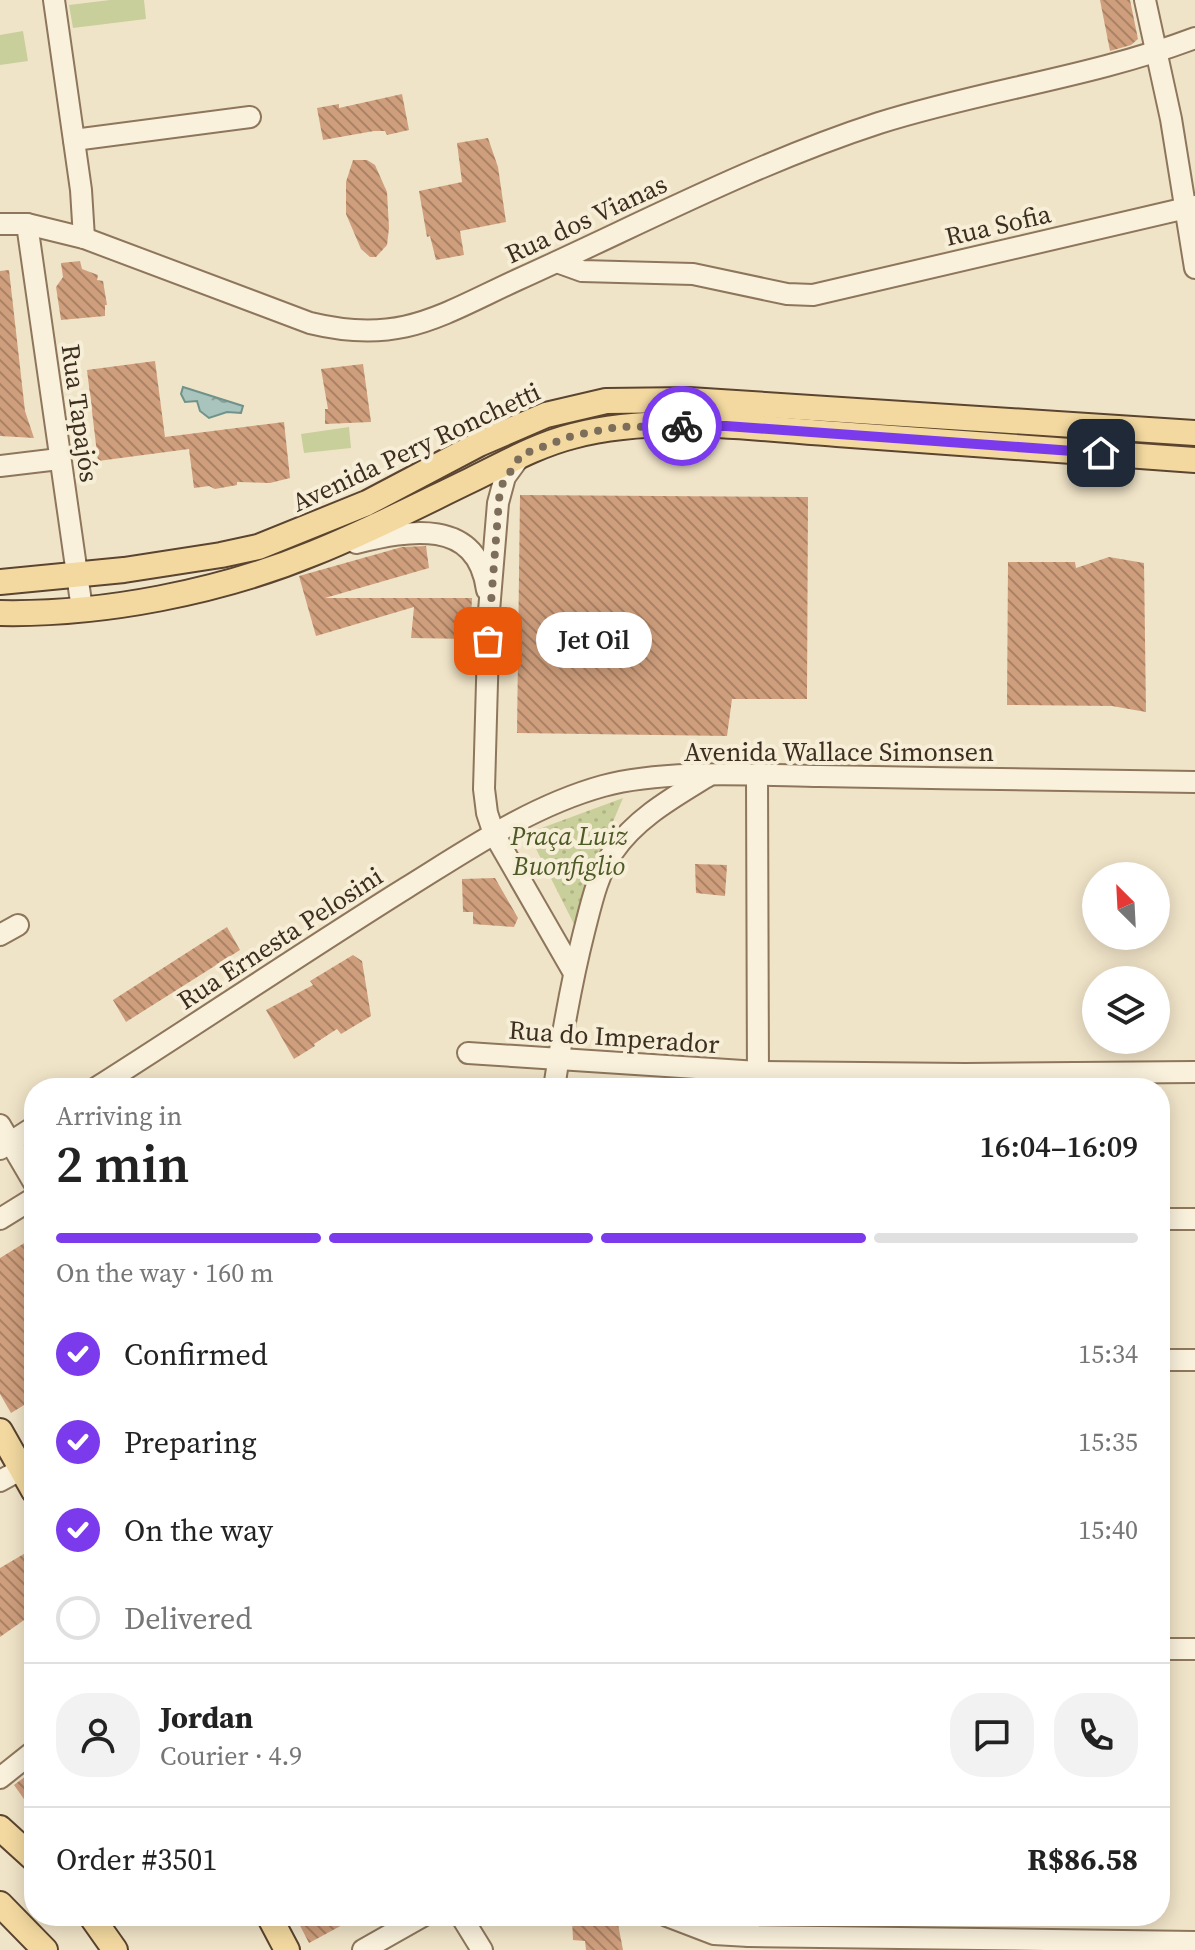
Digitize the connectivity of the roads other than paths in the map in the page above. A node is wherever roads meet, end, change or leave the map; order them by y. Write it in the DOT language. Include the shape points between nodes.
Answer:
graph roads {
  1 [pos="54,0"];
  2 [pos="1145,0"];
  3 [pos="1195,38"];
  4 [pos="1156,53"];
  5 [pos="250,117"];
  6 [pos="74,140"];
  7 [pos="1191,207"];
  8 [pos="0,224"];
  9 [pos="27,224"];
  10 [pos="84,238"];
  11 [pos="557,262"];
  12 [pos="1195,268"];
  13 [pos="1195,433"];
  14 [pos="521,455"];
  15 [pos="59,459"];
  16 [pos="1195,460"];
  17 [pos="0,466"];
  18 [pos="313,554"];
  19 [pos="77,576"];
  20 [pos="0,582"];
  21 [pos="82,609"];
  22 [pos="489,611"];
  23 [pos="0,613"];
  24 [pos="757,775"];
  25 [pos="708,776"];
  26 [pos="1195,782"];
  27 [pos="494,834"];
  28 [pos="574,973"];
  29 [pos="468,1053"];
  30 [pos="558,1059"];
  31 [pos="705,1069"];
  32 [pos="1195,1072"];
  33 [pos="111,1078"];
  34 [pos="555,1078"];
  35 [pos="712,1078"];
  36 [pos="748,1078"];
  37 [pos="758,1078"];
  38 [pos="1042,1078"];
  39 [pos="24,1131"];
  40 [pos="3,1139"];
  41 [pos="24,1169"];
  42 [pos="24,1204"];
  43 [pos="0,1219"];
  44 [pos="1170,1219"];
  45 [pos="1195,1219"];
  46 [pos="1170,1360"];
  47 [pos="1195,1360"];
  48 [pos="0,1431"];
  49 [pos="22,1469"];
  50 [pos="24,1473"];
  51 [pos="0,1481"];
  52 [pos="1170,1649"];
  53 [pos="1195,1649"];
  54 [pos="24,1759"];
  55 [pos="0,1778"];
  56 [pos="0,1828"];
  57 [pos="24,1850"];
  58 [pos="0,1904"];
  59 [pos="98,1926"];
  60 [pos="274,1926"];
  61 [pos="405,1926"];
  62 [pos="467,1926"];
  63 [pos="693,1926"];
  64 [pos="749,1926"];
  65 [pos="1195,1942"];
  66 [pos="45,1950"];
  67 [pos="115,1950"];
  68 [pos="287,1950"];
  69 [pos="363,1950"];
  70 [pos="482,1950"];
  1 -- 6 [label="street"];
  2 -- 4 [label="street"];
  3 -- 4 [label="street, Rua dos Vianas"];
  4 -- 7 [label="street"];
  4 -- 11 [label="street, Rua dos Vianas" via="830,140 730,179"];
  5 -- 6 [label="street"];
  6 -- 10 [label="street"];
  7 -- 11 [label="street, Rua Sofia" via="813,295 693,274 582,271"];
  7 -- 12 [label="street"];
  8 -- 9 [label="street, Rua dos Vianas"];
  9 -- 10 [label="street, Rua dos Vianas"];
  9 -- 15 [label="street, Rua Tapajós"];
  10 -- 11 [label="street, Rua dos Vianas" via="310,323 346,331 409,327"];
  13 -- 19 [label="main road, Avenida Pery Ronchetti" via="689,400 606,401 546,415 367,503 258,547"];
  14 -- 16 [label="main road, Avenida Pery Ronchetti" via="572,436 649,425"];
  14 -- 18 [label="main road, Avenida Pery Ronchetti"];
  14 -- 22 [label="street" via="500,488"];
  15 -- 17 [label="street"];
  15 -- 19 [label="street, Rua Tapajós"];
  18 -- 21 [label="main road, Avenida Pery Ronchetti" via="178,595"];
  18 -- 22 [label="street" via="411,533 456,539 481,566"];
  19 -- 20 [label="main road, Avenida Pery Ronchetti"];
  19 -- 21 [label="street, Rua Tapajós"];
  21 -- 23 [label="main road, Avenida Pery Ronchetti"];
  22 -- 27 [label="street" via="483,759"];
  24 -- 25 [label="street, Avenida Wallace Simonsen"];
  24 -- 26 [label="street, Avenida Wallace Simonsen"];
  24 -- 37 [label="street"];
  25 -- 27 [label="street, Avenida Wallace Simonsen" via="608,784 535,810"];
  25 -- 28 [label="street" via="640,822 613,851 600,876"];
  27 -- 28 [label="street"];
  27 -- 33 [label="street, Rua Ernesta Pelosini"];
  28 -- 30 [label="street"];
  29 -- 30 [label="street, Rua do Imperador"];
  30 -- 31 [label="street, Rua do Imperador"];
  30 -- 34 [label="street"];
  31 -- 35 [label="street"];
  31 -- 36 [label="street, Rua do Imperador"];
  32 -- 38 [label="street, Rua do Imperador"];
  39 -- 40 [label="street"];
  40 -- 41 [label="street"];
  42 -- 43 [label="street"];
  44 -- 45 [label="street"];
  46 -- 47 [label="street"];
  48 -- 49 [label="main road"];
  49 -- 50 [label="main road"];
  49 -- 51 [label="street"];
  52 -- 53 [label="street"];
  54 -- 55 [label="street"];
  56 -- 57 [label="main road"];
  58 -- 66 [label="main road"];
  59 -- 67 [label="main road"];
  60 -- 68 [label="main road"];
  61 -- 69 [label="street"];
  62 -- 70 [label="street"];
  63 -- 64 [label="street" via="714,1934"];
  64 -- 65 [label="street"];
}
